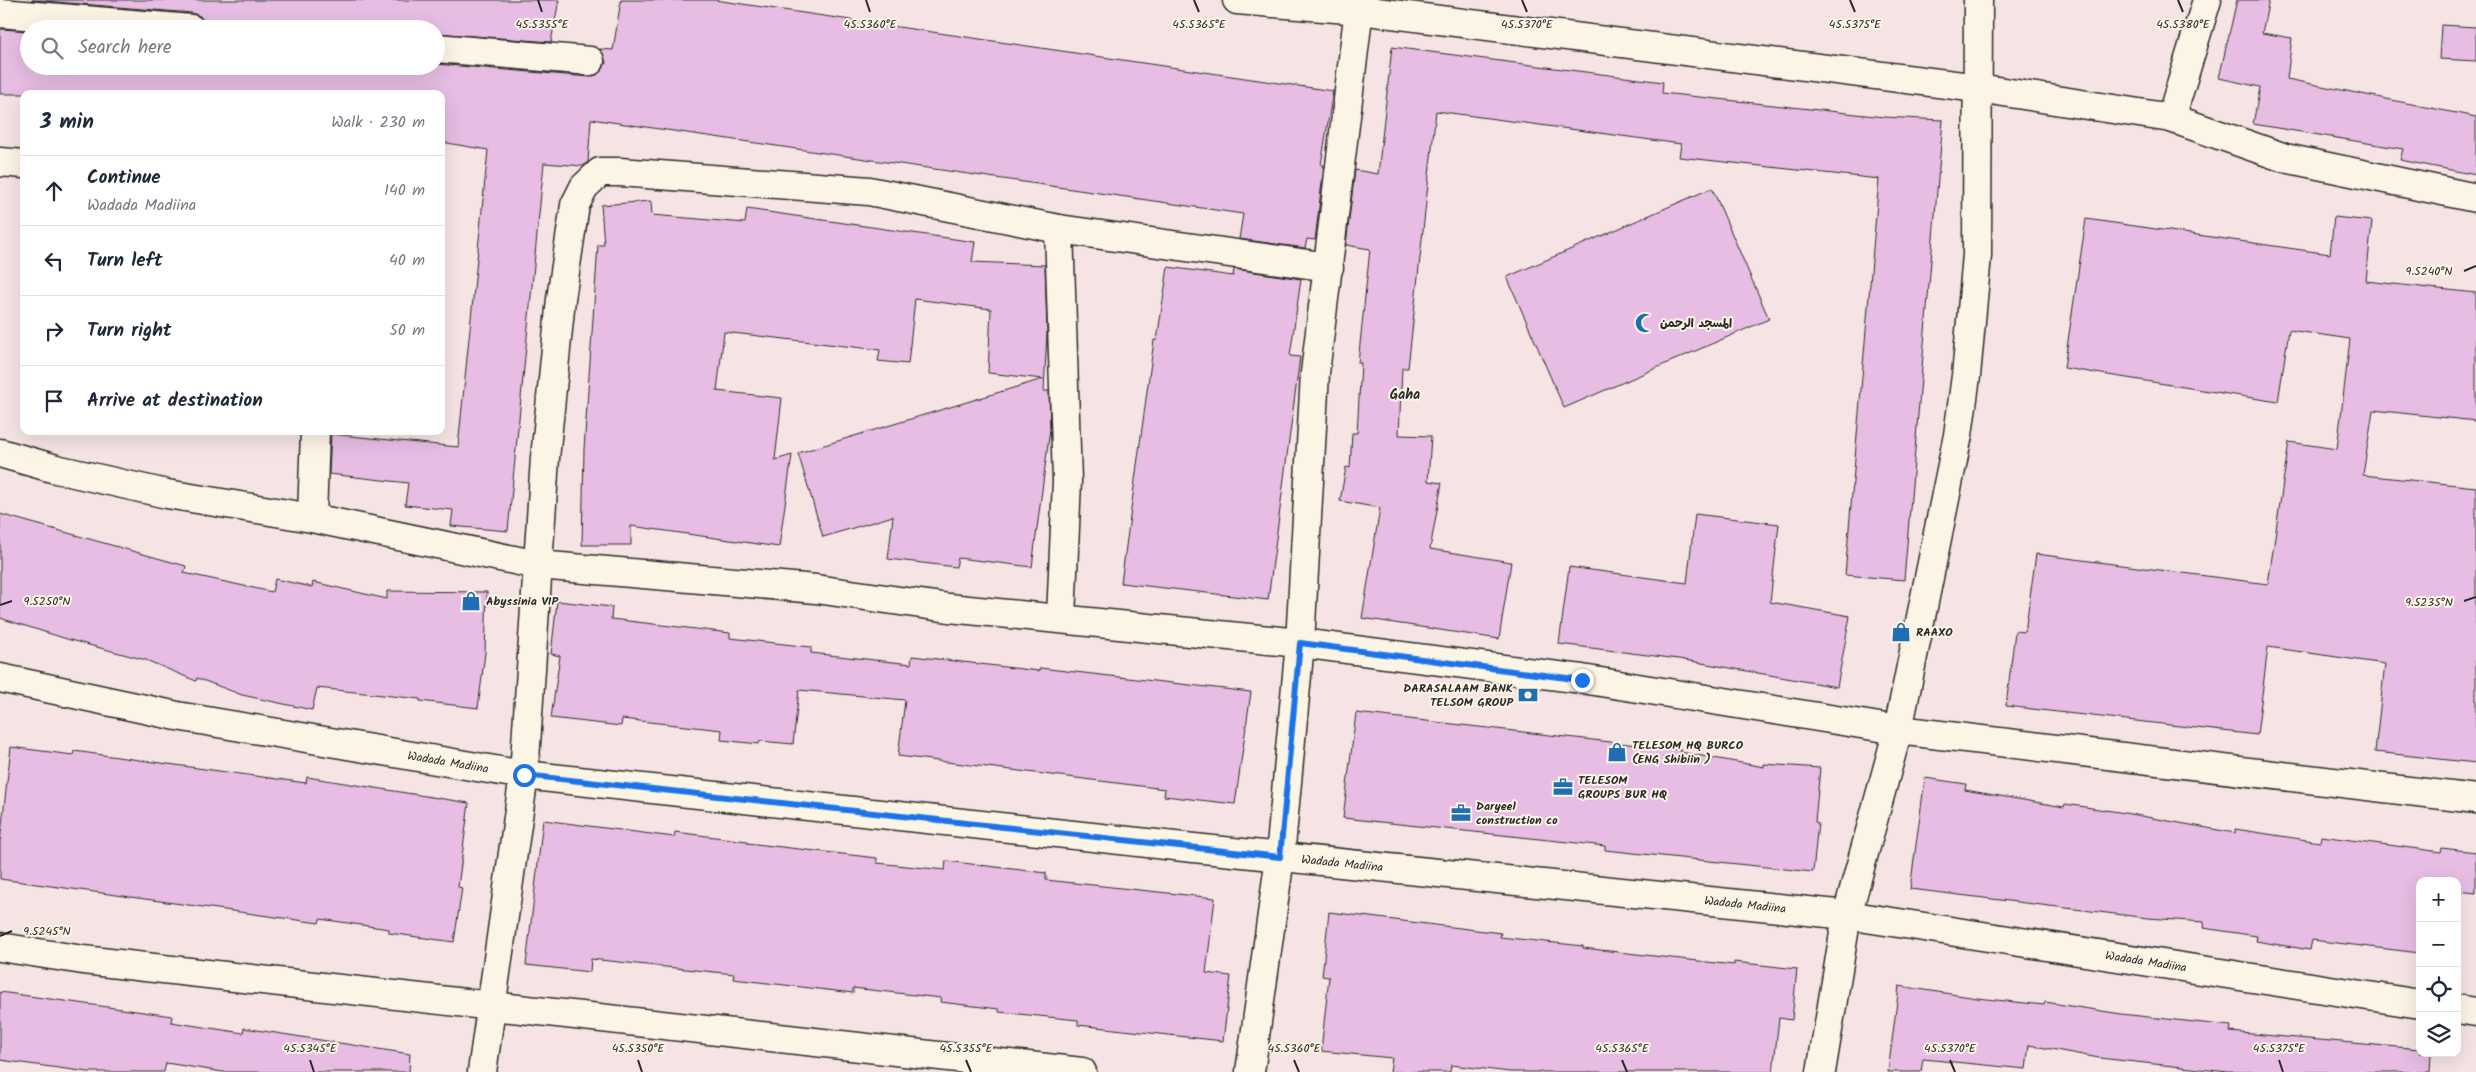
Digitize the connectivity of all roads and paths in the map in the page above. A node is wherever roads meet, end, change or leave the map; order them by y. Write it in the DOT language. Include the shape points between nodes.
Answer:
graph roads {
  1 [pos="1237,0"];
  2 [pos="1978,0"];
  3 [pos="2207,0"];
  4 [pos="1360,5"];
  5 [pos="0,13"];
  6 [pos="84,20"];
  7 [pos="445,49"];
  8 [pos="590,61"];
  9 [pos="1978,88"];
  10 [pos="2172,118"];
  11 [pos="0,162"];
  12 [pos="20,164"];
  13 [pos="2476,198"];
  14 [pos="1059,229"];
  15 [pos="1329,267"];
  16 [pos="315,435"];
  17 [pos="0,453"];
  18 [pos="312,518"];
  19 [pos="538,565"];
  20 [pos="1061,618"];
  21 [pos="1300,643"];
  22 [pos="0,678"];
  23 [pos="1898,730"];
  24 [pos="524,775"];
  25 [pos="2476,799"];
  26 [pos="1280,857"];
  27 [pos="1847,915"];
  28 [pos="0,947"];
  29 [pos="2416,1003"];
  30 [pos="491,1004"];
  31 [pos="2461,1010"];
  32 [pos="2476,1012"];
  33 [pos="482,1072"];
  34 [pos="1082,1072"];
  35 [pos="1250,1072"];
  36 [pos="1821,1072"];
  1 -- 4 [label="street"];
  2 -- 9 [label="street"];
  3 -- 10 [label="street"];
  4 -- 9 [label="street"];
  4 -- 15 [label="street"];
  5 -- 6 [label="street"];
  7 -- 8 [label="street"];
  9 -- 10 [label="street"];
  9 -- 23 [label="street" via="1977,255 1966,376 1958,435"];
  10 -- 13 [label="street" via="2285,158"];
  11 -- 12 [label="street"];
  14 -- 15 [label="street"];
  14 -- 19 [label="street" via="869,190 600,172 584,187 575,205 561,299"];
  14 -- 20 [label="street" via="1067,481"];
  15 -- 21 [label="street" via="1316,372"];
  16 -- 18 [label="street"];
  17 -- 18 [label="street" via="167,494"];
  18 -- 19 [label="street"];
  19 -- 20 [label="street" via="806,588 949,608"];
  19 -- 24 [label="street"];
  20 -- 21 [label="street"];
  21 -- 23 [label="street" via="1582,680"];
  21 -- 26 [label="street"];
  22 -- 24 [label="street, Wadada Madiina" via="177,716"];
  23 -- 25 [label="street"];
  23 -- 27 [label="street"];
  24 -- 26 [label="street, Wadada Madiina"];
  24 -- 30 [label="street"];
  26 -- 27 [label="street, Wadada Madiina"];
  26 -- 35 [label="street"];
  27 -- 29 [label="street, Wadada Madiina"];
  27 -- 36 [label="street"];
  28 -- 30 [label="street" via="102,962"];
  30 -- 33 [label="street"];
  30 -- 34 [label="street"];
  31 -- 32 [label="street"];
}
